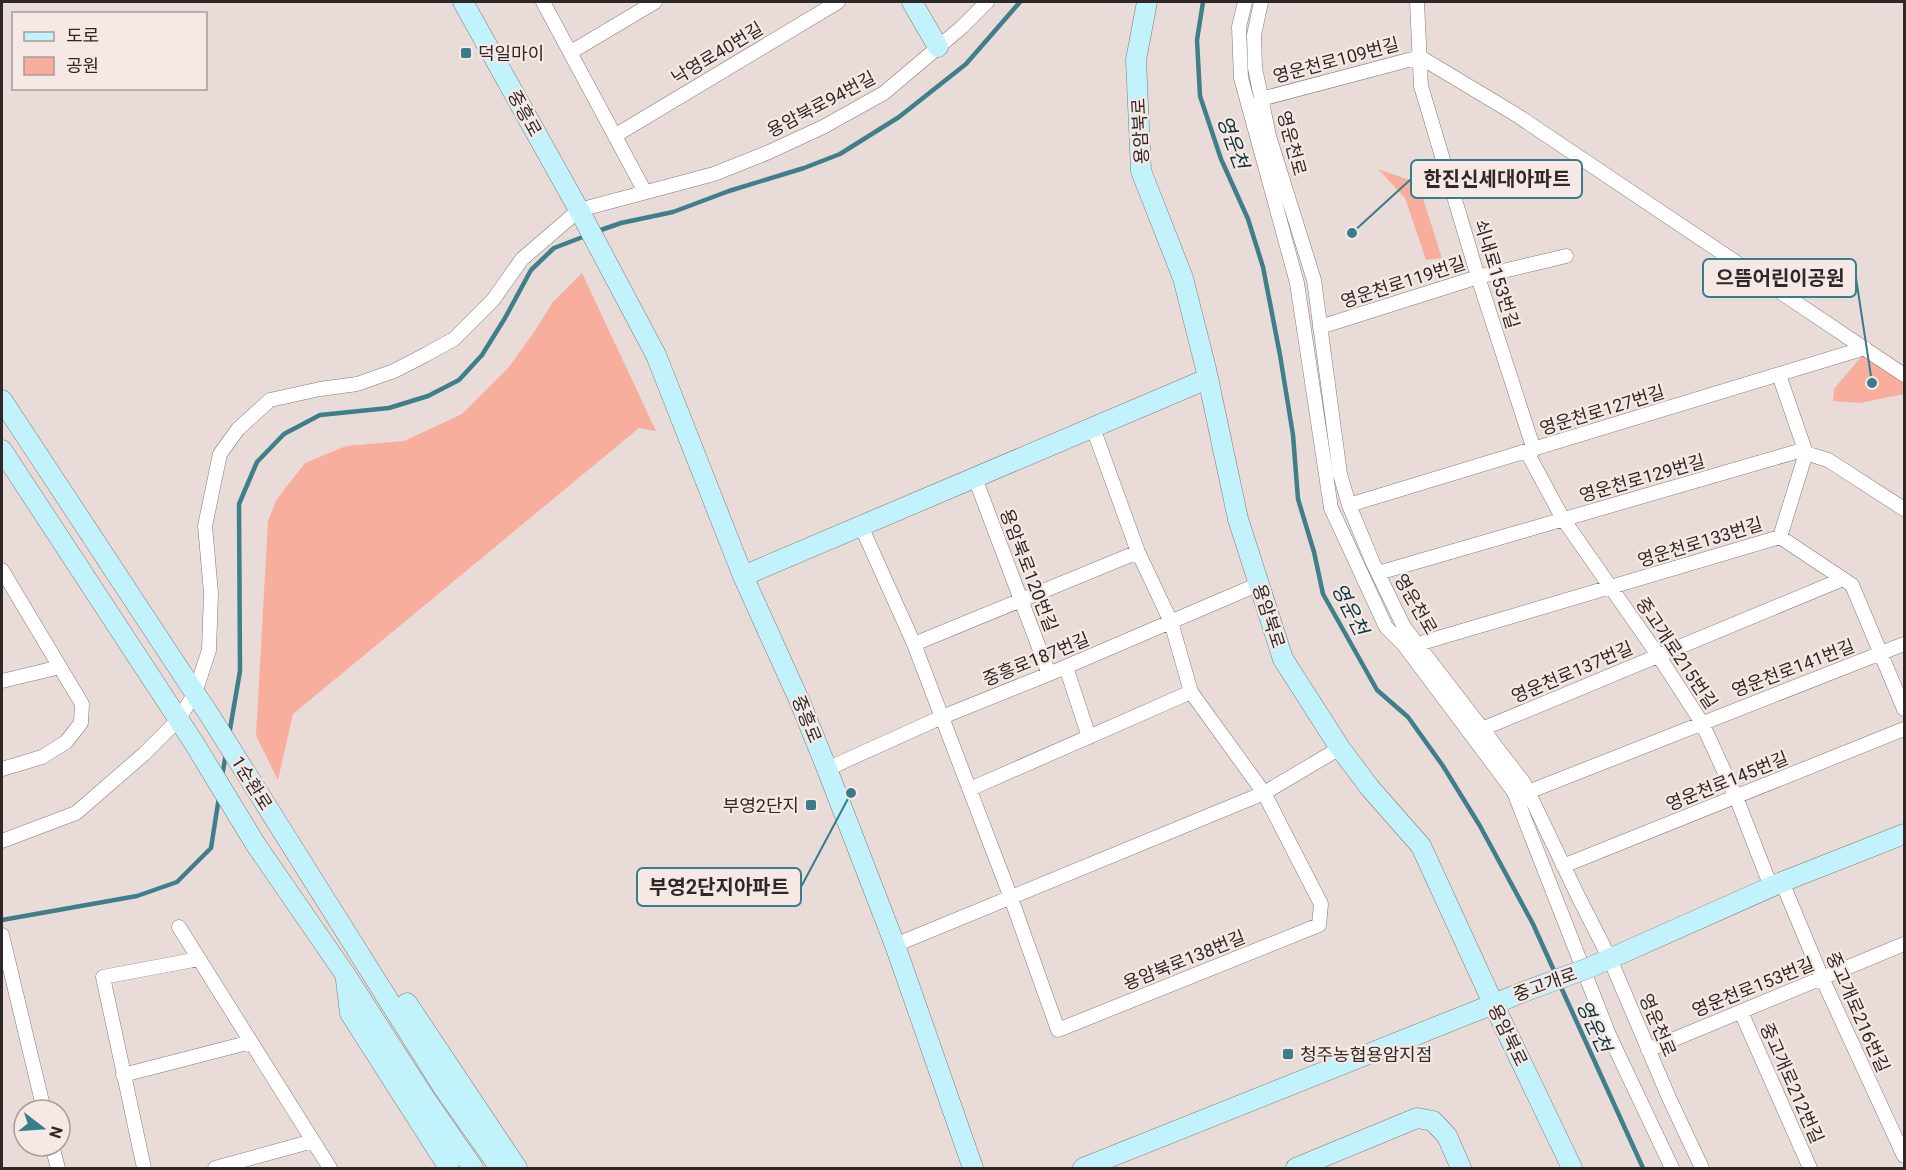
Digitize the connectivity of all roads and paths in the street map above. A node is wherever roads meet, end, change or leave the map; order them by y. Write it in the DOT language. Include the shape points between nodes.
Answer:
graph roads {
  1 [pos="463,2"];
  2 [pos="543,2"];
  3 [pos="655,2"];
  4 [pos="838,2"];
  5 [pos="912,2"];
  6 [pos="987,2"];
  7 [pos="1147,2"];
  8 [pos="1245,2"];
  9 [pos="1261,2"];
  10 [pos="1417,2"];
  11 [pos="567,45"];
  12 [pos="938,47"];
  13 [pos="1420,57"];
  14 [pos="1261,99"];
  15 [pos="616,135"];
  16 [pos="645,192"];
  17 [pos="583,217"];
  18 [pos="1566,256"];
  19 [pos="1478,277"];
  20 [pos="1320,327"];
  21 [pos="1865,348"];
  22 [pos="1779,375"];
  23 [pos="1905,375"];
  24 [pos="1207,379"];
  25 [pos="2,400"];
  26 [pos="1093,428"];
  27 [pos="2,450"];
  28 [pos="1530,451"];
  29 [pos="1806,453"];
  30 [pos="975,478"];
  31 [pos="1349,505"];
  32 [pos="1905,509"];
  33 [pos="1563,519"];
  34 [pos="861,526"];
  35 [pos="1780,537"];
  36 [pos="1138,552"];
  37 [pos="2,570"];
  38 [pos="1378,573"];
  39 [pos="743,576"];
  40 [pos="1843,579"];
  41 [pos="1259,584"];
  42 [pos="1610,587"];
  43 [pos="7,590"];
  44 [pos="1021,600"];
  45 [pos="1171,622"];
  46 [pos="914,644"];
  47 [pos="1418,644"];
  48 [pos="1905,644"];
  49 [pos="1882,653"];
  50 [pos="1658,656"];
  51 [pos="60,667"];
  52 [pos="1066,667"];
  53 [pos="1049,674"];
  54 [pos="2,681"];
  55 [pos="1191,692"];
  56 [pos="195,693"];
  57 [pos="1905,709"];
  58 [pos="942,717"];
  59 [pos="178,720"];
  60 [pos="1702,723"];
  61 [pos="1482,729"];
  62 [pos="1905,729"];
  63 [pos="1089,737"];
  64 [pos="1340,748"];
  65 [pos="2,769"];
  66 [pos="827,769"];
  67 [pos="970,789"];
  68 [pos="1528,792"];
  69 [pos="1264,793"];
  70 [pos="1736,797"];
  71 [pos="1905,834"];
  72 [pos="2,841"];
  73 [pos="1563,866"];
  74 [pos="1777,885"];
  75 [pos="1011,898"];
  76 [pos="179,927"];
  77 [pos="348,934"];
  78 [pos="2,935"];
  79 [pos="1905,944"];
  80 [pos="895,945"];
  81 [pos="199,959"];
  82 [pos="1610,959"];
  83 [pos="345,974"];
  84 [pos="1822,978"];
  85 [pos="1493,1003"];
  86 [pos="1741,1012"];
  87 [pos="250,1042"];
  88 [pos="1648,1050"];
  89 [pos="123,1075"];
  90 [pos="41,1098"];
  91 [pos="313,1141"];
  92 [pos="1905,1155"];
  93 [pos="144,1168"];
  94 [pos="215,1168"];
  95 [pos="330,1168"];
  96 [pos="449,1168"];
  97 [pos="473,1168"];
  98 [pos="500,1168"];
  99 [pos="517,1168"];
  100 [pos="974,1168"];
  101 [pos="1083,1168"];
  102 [pos="1299,1168"];
  103 [pos="1461,1168"];
  104 [pos="1572,1168"];
  105 [pos="1672,1168"];
  106 [pos="1702,1168"];
  107 [pos="1810,1168"];
  1 -- 17 [label="street, 중흥로"];
  2 -- 11 [label="street"];
  3 -- 11 [label="street"];
  4 -- 15 [label="street, 낙영로40번길"];
  5 -- 12 [label="street"];
  6 -- 12 [label="street, 용암북로94번길"];
  7 -- 24 [label="street, 용암북로" via="1136,60 1141,171 1183,278"];
  8 -- 105 [label="street" via="1239,27 1241,78 1297,283 1331,508 1386,627 1404,645 1515,792 1610,1035"];
  9 -- 14 [label="street, 영운천로" via="1254,35"];
  10 -- 13 [label="street, 쇠내로153번길"];
  11 -- 15 [label="street"];
  12 -- 16 [label="street, 용암북로94번길" via="884,93 823,127 714,174"];
  13 -- 14 [label="street, 영운천로109번길"];
  13 -- 19 [label="street, 쇠내로153번길" via="1421,86"];
  13 -- 21 [label="street" via="1515,114"];
  14 -- 20 [label="street, 영운천로" via="1314,280"];
  15 -- 16 [label="street"];
  16 -- 17 [label="street, 용암북로94번길"];
  17 -- 39 [label="street, 중흥로" via="656,355"];
  17 -- 56 [label="street" via="522,259 493,300 454,339 394,371 357,384 270,400 238,429 220,454 205,526 212,593 209,650"];
  18 -- 19 [label="street, 영운천로119번길"];
  19 -- 20 [label="street, 영운천로119번길"];
  19 -- 28 [label="street, 쇠내로153번길"];
  20 -- 31 [label="street, 영운천로" via="1340,474"];
  21 -- 22 [label="street, 영운천로127번길"];
  21 -- 23 [label="street"];
  22 -- 28 [label="street, 영운천로127번길"];
  22 -- 29 [label="street"];
  24 -- 26 [label="street"];
  24 -- 41 [label="street, 용암북로" via="1238,519"];
  25 -- 56 [label="street, 1순환로"];
  26 -- 30 [label="street"];
  26 -- 36 [label="street, 용암북로138번길"];
  27 -- 59 [label="street, 1순환로"];
  28 -- 31 [label="street, 영운천로127번길"];
  28 -- 33 [label="street, 중고개로215번길"];
  29 -- 32 [label="street, 영운천로129번길" via="1828,460"];
  29 -- 33 [label="street, 영운천로129번길" via="1799,451"];
  29 -- 35 [label="street"];
  30 -- 34 [label="street"];
  30 -- 44 [label="street, 용암북로120번길"];
  31 -- 38 [label="street, 영운천로"];
  33 -- 38 [label="street, 영운천로129번길"];
  33 -- 42 [label="street, 중고개로215번길"];
  34 -- 39 [label="street"];
  34 -- 46 [label="street"];
  35 -- 40 [label="street, 영운천로133번길"];
  35 -- 42 [label="street, 영운천로133번길"];
  36 -- 44 [label="street"];
  36 -- 45 [label="street, 용암북로138번길"];
  37 -- 43 [label="street"];
  38 -- 47 [label="street, 영운천로" via="1404,627"];
  39 -- 66 [label="street, 중흥로"];
  40 -- 49 [label="street, 영운천로133번길" via="1852,585"];
  40 -- 50 [label="street, 영운천로137번길"];
  41 -- 45 [label="street, 중흥로187번길"];
  41 -- 64 [label="street, 용암북로" via="1283,659"];
  42 -- 47 [label="street, 영운천로133번길"];
  42 -- 50 [label="street, 중고개로215번길"];
  43 -- 51 [label="street"];
  44 -- 46 [label="street"];
  44 -- 53 [label="street, 용암북로120번길"];
  45 -- 52 [label="street, 중흥로187번길"];
  45 -- 55 [label="street, 용암북로138번길"];
  46 -- 58 [label="street"];
  47 -- 61 [label="street, 영운천로"];
  48 -- 49 [label="street, 영운천로141번길"];
  49 -- 57 [label="street, 영운천로133번길"];
  49 -- 60 [label="street, 영운천로141번길"];
  50 -- 60 [label="street, 중고개로215번길"];
  50 -- 61 [label="street, 영운천로137번길"];
  51 -- 54 [label="street"];
  51 -- 65 [label="street" via="82,704 81,723 66,742 42,757"];
  52 -- 53 [label="street, 중흥로187번길"];
  52 -- 63 [label="street"];
  53 -- 58 [label="street, 중흥로187번길"];
  55 -- 63 [label="street"];
  55 -- 69 [label="street, 용암북로138번길"];
  56 -- 59 [label="street"];
  56 -- 77 [label="street, 1순환로"];
  58 -- 66 [label="street, 중흥로187번길"];
  58 -- 67 [label="street, 용암북로138번길"];
  59 -- 72 [label="street" via="76,813"];
  59 -- 83 [label="street, 1순환로" via="256,845"];
  60 -- 68 [label="street, 영운천로141번길"];
  60 -- 70 [label="street, 중고개로215번길"];
  61 -- 68 [label="street, 영운천로"];
  62 -- 70 [label="street, 영운천로145번길"];
  63 -- 67 [label="street"];
  64 -- 69 [label="street"];
  64 -- 85 [label="street, 용암북로" via="1421,846"];
  66 -- 80 [label="street, 중흥로"];
  67 -- 75 [label="street, 용암북로138번길"];
  68 -- 73 [label="street, 영운천로"];
  69 -- 75 [label="street"];
  69 -- 75 [label="street, 용암북로138번길" via="1321,904 1318,925 1058,1030"];
  70 -- 73 [label="street, 영운천로145번길"];
  70 -- 74 [label="street, 중고개로215번길"];
  71 -- 74 [label="street, 중고개로"];
  73 -- 82 [label="street, 영운천로"];
  74 -- 82 [label="street, 중고개로"];
  74 -- 84 [label="street, 중고개로216번길"];
  75 -- 80 [label="street"];
  76 -- 81 [label="street"];
  77 -- 98 [label="street, 1순환로" via="443,1087"];
  77 -- 99 [label="street" via="372,950"];
  78 -- 90 [label="street"];
  79 -- 84 [label="street, 영운천로153번길"];
  80 -- 100 [label="street, 중흥로"];
  81 -- 87 [label="street"];
  81 -- 89 [label="street" via="103,977"];
  82 -- 85 [label="street, 중고개로, bridge"];
  82 -- 88 [label="street, 영운천로"];
  83 -- 96 [label="street" via="350,1013"];
  83 -- 97 [label="street, 1순환로"];
  84 -- 86 [label="street, 영운천로153번길"];
  84 -- 92 [label="street, 중고개로216번길"];
  85 -- 101 [label="street, 중고개로"];
  85 -- 104 [label="street, 용암북로"];
  86 -- 88 [label="street, 영운천로153번길"];
  86 -- 107 [label="street, 중고개로212번길"];
  87 -- 89 [label="street"];
  87 -- 91 [label="street"];
  88 -- 106 [label="street, 영운천로"];
  89 -- 93 [label="street"];
  91 -- 94 [label="street"];
  91 -- 95 [label="street"];
  102 -- 103 [label="street" via="1417,1118 1433,1121 1446,1136"];
}
